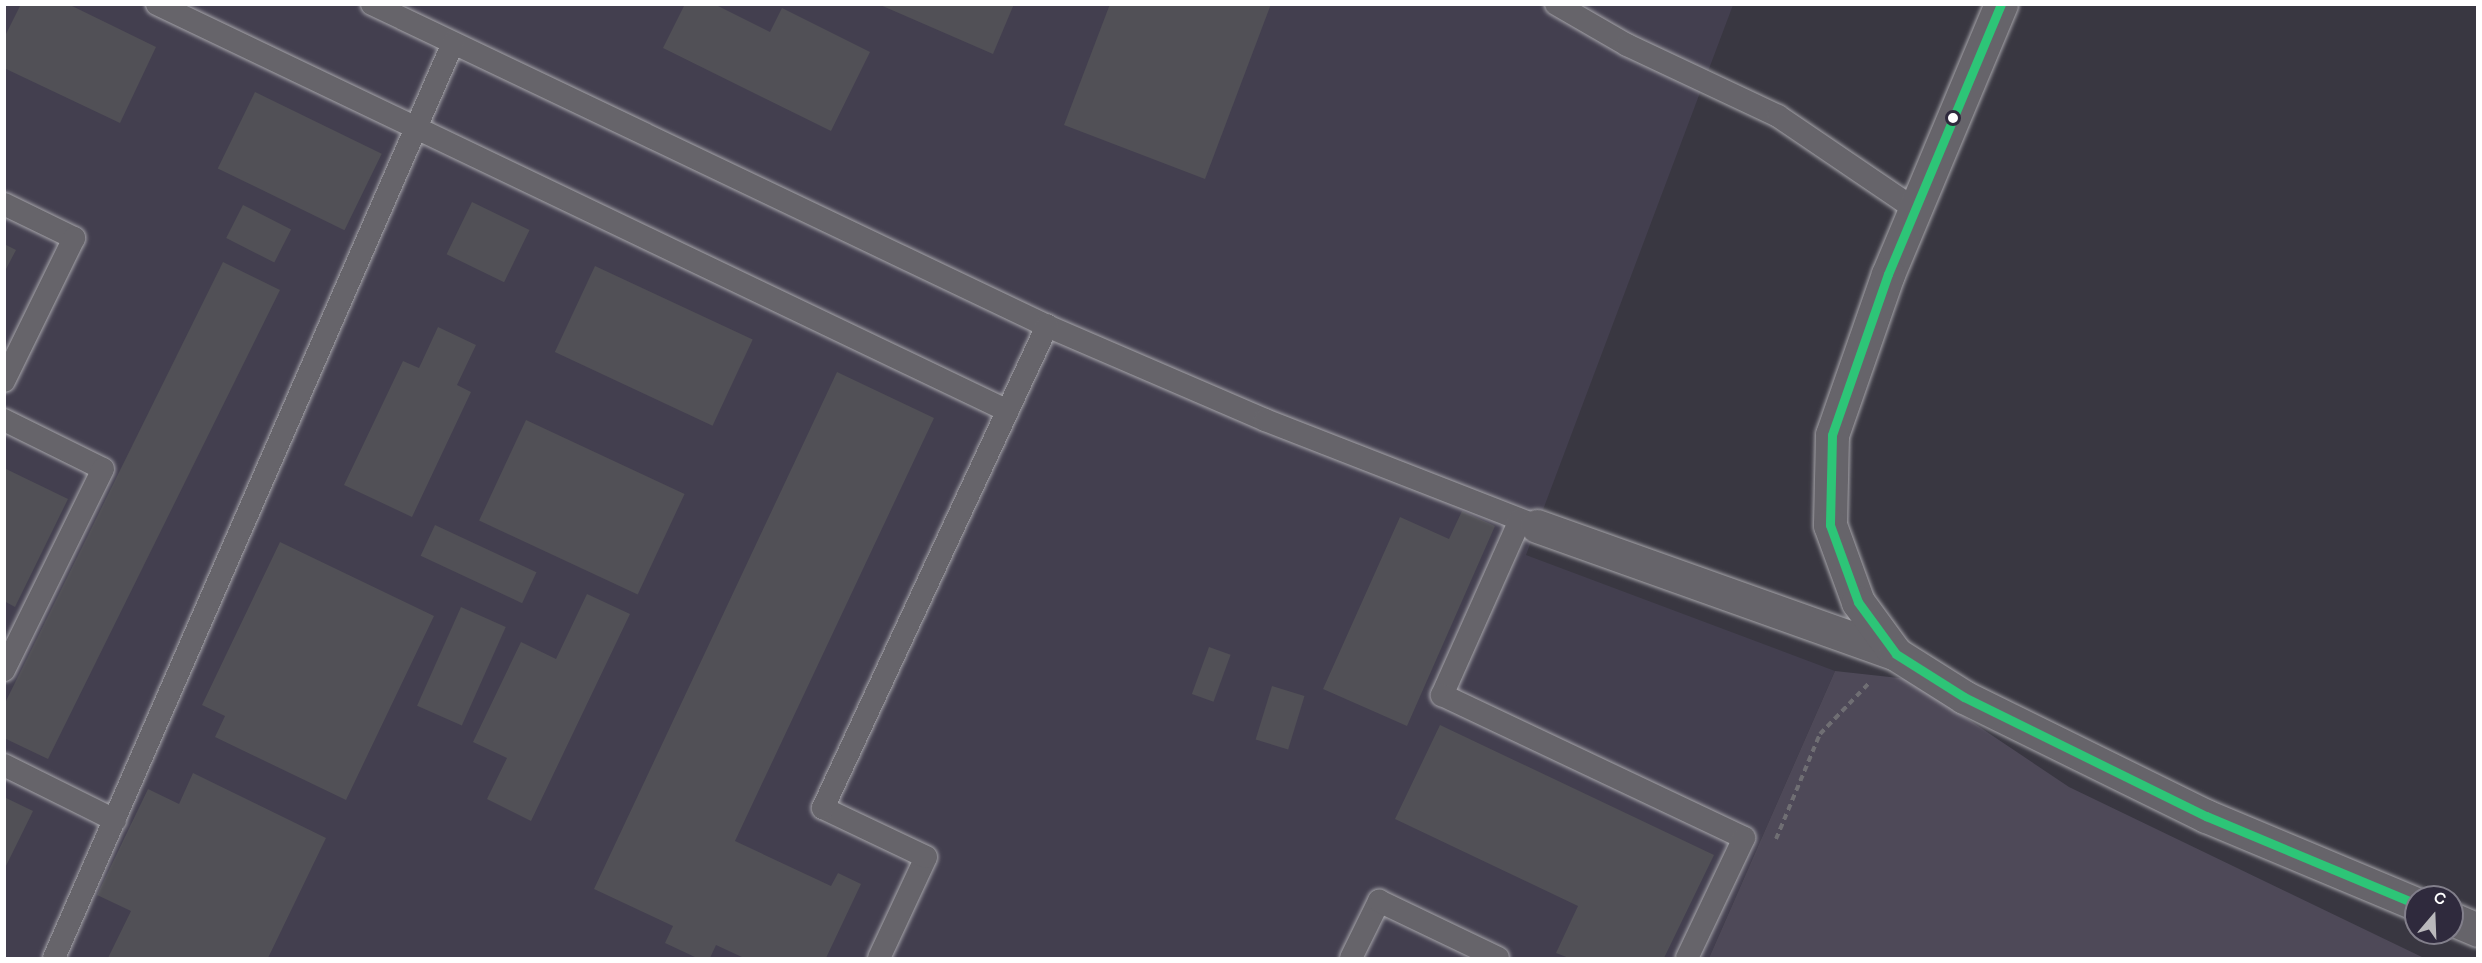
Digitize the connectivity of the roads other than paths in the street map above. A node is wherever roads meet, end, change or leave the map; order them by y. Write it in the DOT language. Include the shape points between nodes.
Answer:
graph roads {
  1 [pos="158,4"];
  2 [pos="372,4"];
  3 [pos="1556,4"];
  4 [pos="2001,4"];
  5 [pos="453,43"];
  6 [pos="415,127"];
  7 [pos="4,204"];
  8 [pos="1915,209"];
  9 [pos="1047,326"];
  10 [pos="4,381"];
  11 [pos="1008,411"];
  12 [pos="4,420"];
  13 [pos="1528,523"];
  14 [pos="1896,654"];
  15 [pos="4,670"];
  16 [pos="4,765"];
  17 [pos="115,820"];
  18 [pos="2404,899"];
  19 [pos="2464,924"];
  20 [pos="2478,930"];
  21 [pos="54,958"];
  22 [pos="879,958"];
  23 [pos="1351,958"];
  24 [pos="1498,958"];
  25 [pos="1687,958"];
  1 -- 6 [label="lane"];
  2 -- 5 [label="lane"];
  3 -- 8 [label="lane" via="1627,45 1778,116"];
  4 -- 8 [label="main road"];
  5 -- 6 [label="lane"];
  5 -- 9 [label="lane"];
  6 -- 11 [label="lane"];
  6 -- 17 [label="lane"];
  7 -- 10 [label="lane" via="74,238"];
  8 -- 14 [label="main road" via="1832,435 1830,525 1858,602"];
  9 -- 11 [label="lane"];
  9 -- 13 [label="lane" via="1265,420"];
  11 -- 22 [label="lane" via="823,808 926,857"];
  12 -- 15 [label="lane" via="103,470"];
  13 -- 14 [label="main road"];
  13 -- 25 [label="lane" via="1442,695 1744,838"];
  14 -- 18 [label="main road" via="1964,697 2206,816"];
  16 -- 17 [label="lane"];
  17 -- 21 [label="lane"];
  19 -- 20 [label="main road"];
  23 -- 24 [label="lane" via="1378,901"];
}
